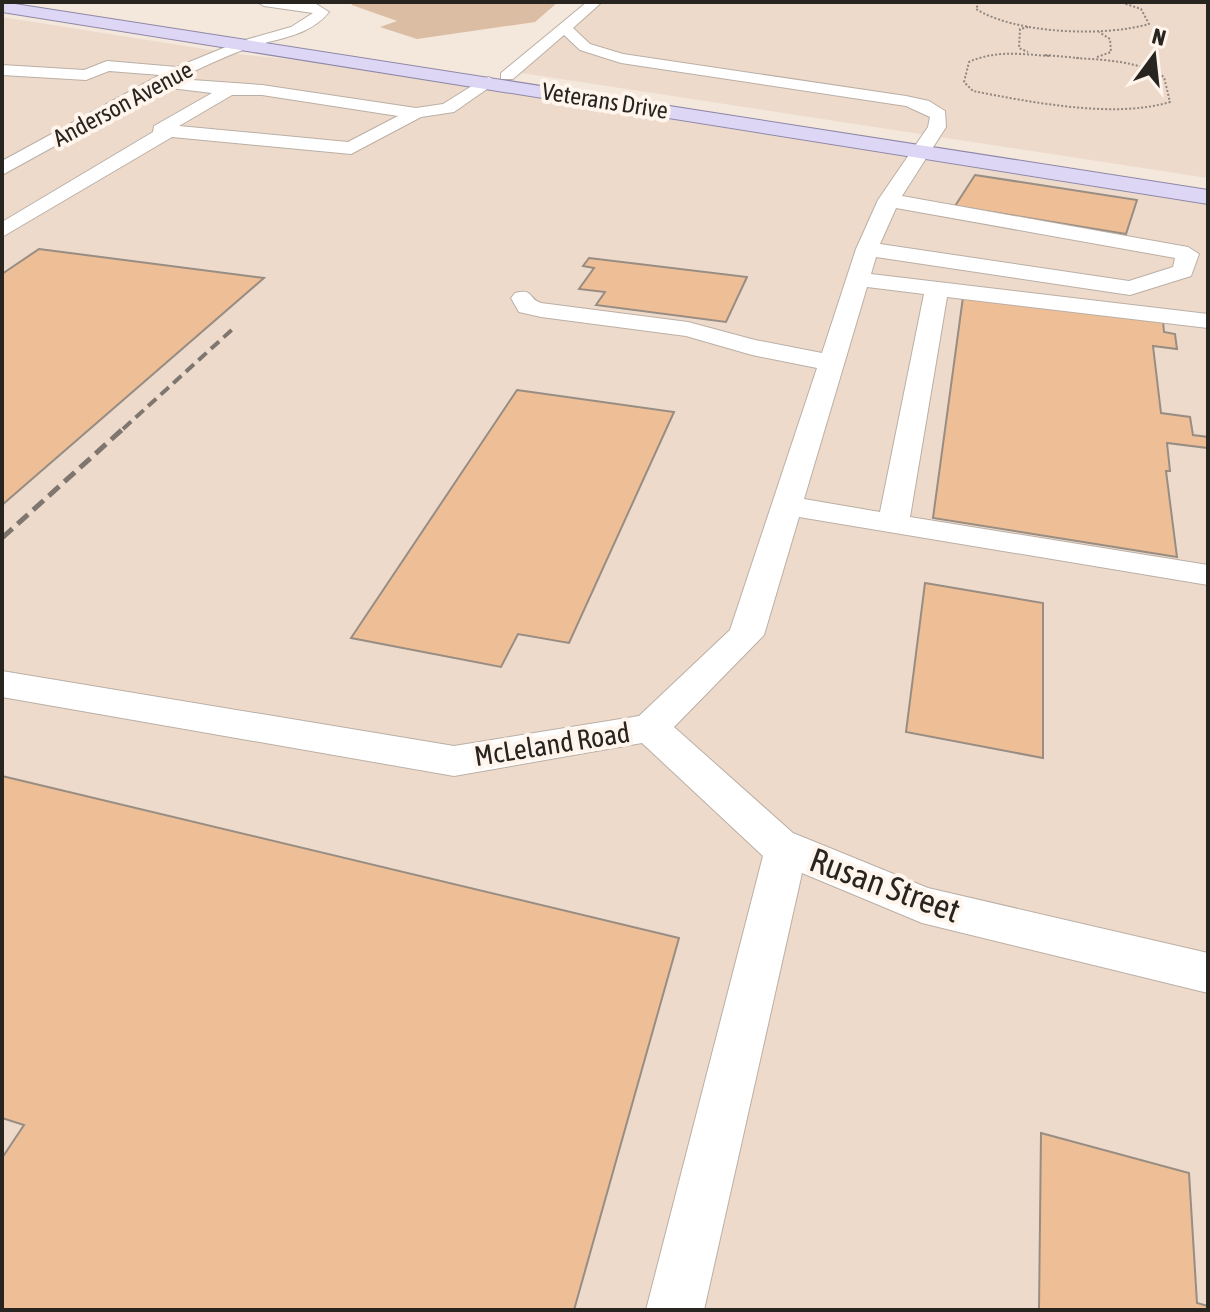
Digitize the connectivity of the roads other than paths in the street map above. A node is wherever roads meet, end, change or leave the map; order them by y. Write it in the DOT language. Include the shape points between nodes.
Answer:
graph roads {
  1 [pos="46,2"];
  2 [pos="264,2"];
  3 [pos="595,2"];
  4 [pos="2,7"];
  5 [pos="565,28"];
  6 [pos="257,39"];
  7 [pos="153,44"];
  8 [pos="107,66"];
  9 [pos="2,70"];
  10 [pos="181,72"];
  11 [pos="498,79"];
  12 [pos="161,82"];
  13 [pos="229,90"];
  14 [pos="416,113"];
  15 [pos="168,131"];
  16 [pos="923,146"];
  17 [pos="2,169"];
  18 [pos="1208,186"];
  19 [pos="1208,197"];
  20 [pos="888,200"];
  21 [pos="2,231"];
  22 [pos="971,239"];
  23 [pos="1002,243"];
  24 [pos="867,249"];
  25 [pos="1157,249"];
  26 [pos="961,263"];
  27 [pos="858,279"];
  28 [pos="937,289"];
  29 [pos="523,298"];
  30 [pos="1208,321"];
  31 [pos="833,363"];
  32 [pos="787,506"];
  33 [pos="893,523"];
  34 [pos="1208,575"];
  35 [pos="5,688"];
  36 [pos="650,728"];
  37 [pos="786,848"];
  38 [pos="1208,973"];
  39 [pos="675,1310"];
  1 -- 6 [label="main road, Veterans Drive"];
  2 -- 6 [label="street, Anderson Avenue" via="321,10 320,15"];
  3 -- 5 [label="street"];
  4 -- 6 [label="main road, Veterans Drive"];
  5 -- 11 [label="street"];
  5 -- 16 [label="street" via="585,47 621,58 923,105 934,109 940,120"];
  6 -- 10 [label="street, Anderson Avenue"];
  6 -- 11 [label="main road, Veterans Drive"];
  7 -- 8 [label="street"];
  8 -- 9 [label="street" via="86,75"];
  8 -- 10 [label="street"];
  10 -- 12 [label="street, Anderson Avenue"];
  11 -- 14 [label="street" via="448,108"];
  11 -- 16 [label="main road, Veterans Drive"];
  12 -- 13 [label="street"];
  12 -- 17 [label="street, Anderson Avenue"];
  13 -- 14 [label="street" via="262,90"];
  13 -- 15 [label="street" via="160,130"];
  14 -- 15 [label="street" via="351,148"];
  15 -- 21 [label="street"];
  16 -- 18 [label="main road, Veterans Drive"];
  16 -- 19 [label="main road, Veterans Drive"];
  16 -- 20 [label="street, McLeland Road"];
  20 -- 24 [label="street, McLeland Road"];
  20 -- 25 [label="street"];
  22 -- 26 [label="street"];
  23 -- 25 [label="street"];
  24 -- 26 [label="street"];
  24 -- 27 [label="street, McLeland Road"];
  25 -- 26 [label="street" via="1188,254 1183,271 1130,288"];
  27 -- 28 [label="street"];
  27 -- 31 [label="street, McLeland Road"];
  28 -- 30 [label="street"];
  28 -- 33 [label="street"];
  29 -- 31 [label="street" via="528,307 541,310 699,331"];
  31 -- 32 [label="street, McLeland Road"];
  32 -- 33 [label="street"];
  32 -- 36 [label="street, McLeland Road" via="746,635"];
  33 -- 34 [label="street"];
  35 -- 36 [label="street, McLeland Road" via="454,761"];
  36 -- 37 [label="street, Rusan Street"];
  37 -- 38 [label="street, Rusan Street" via="922,905"];
  37 -- 39 [label="street"];
}
